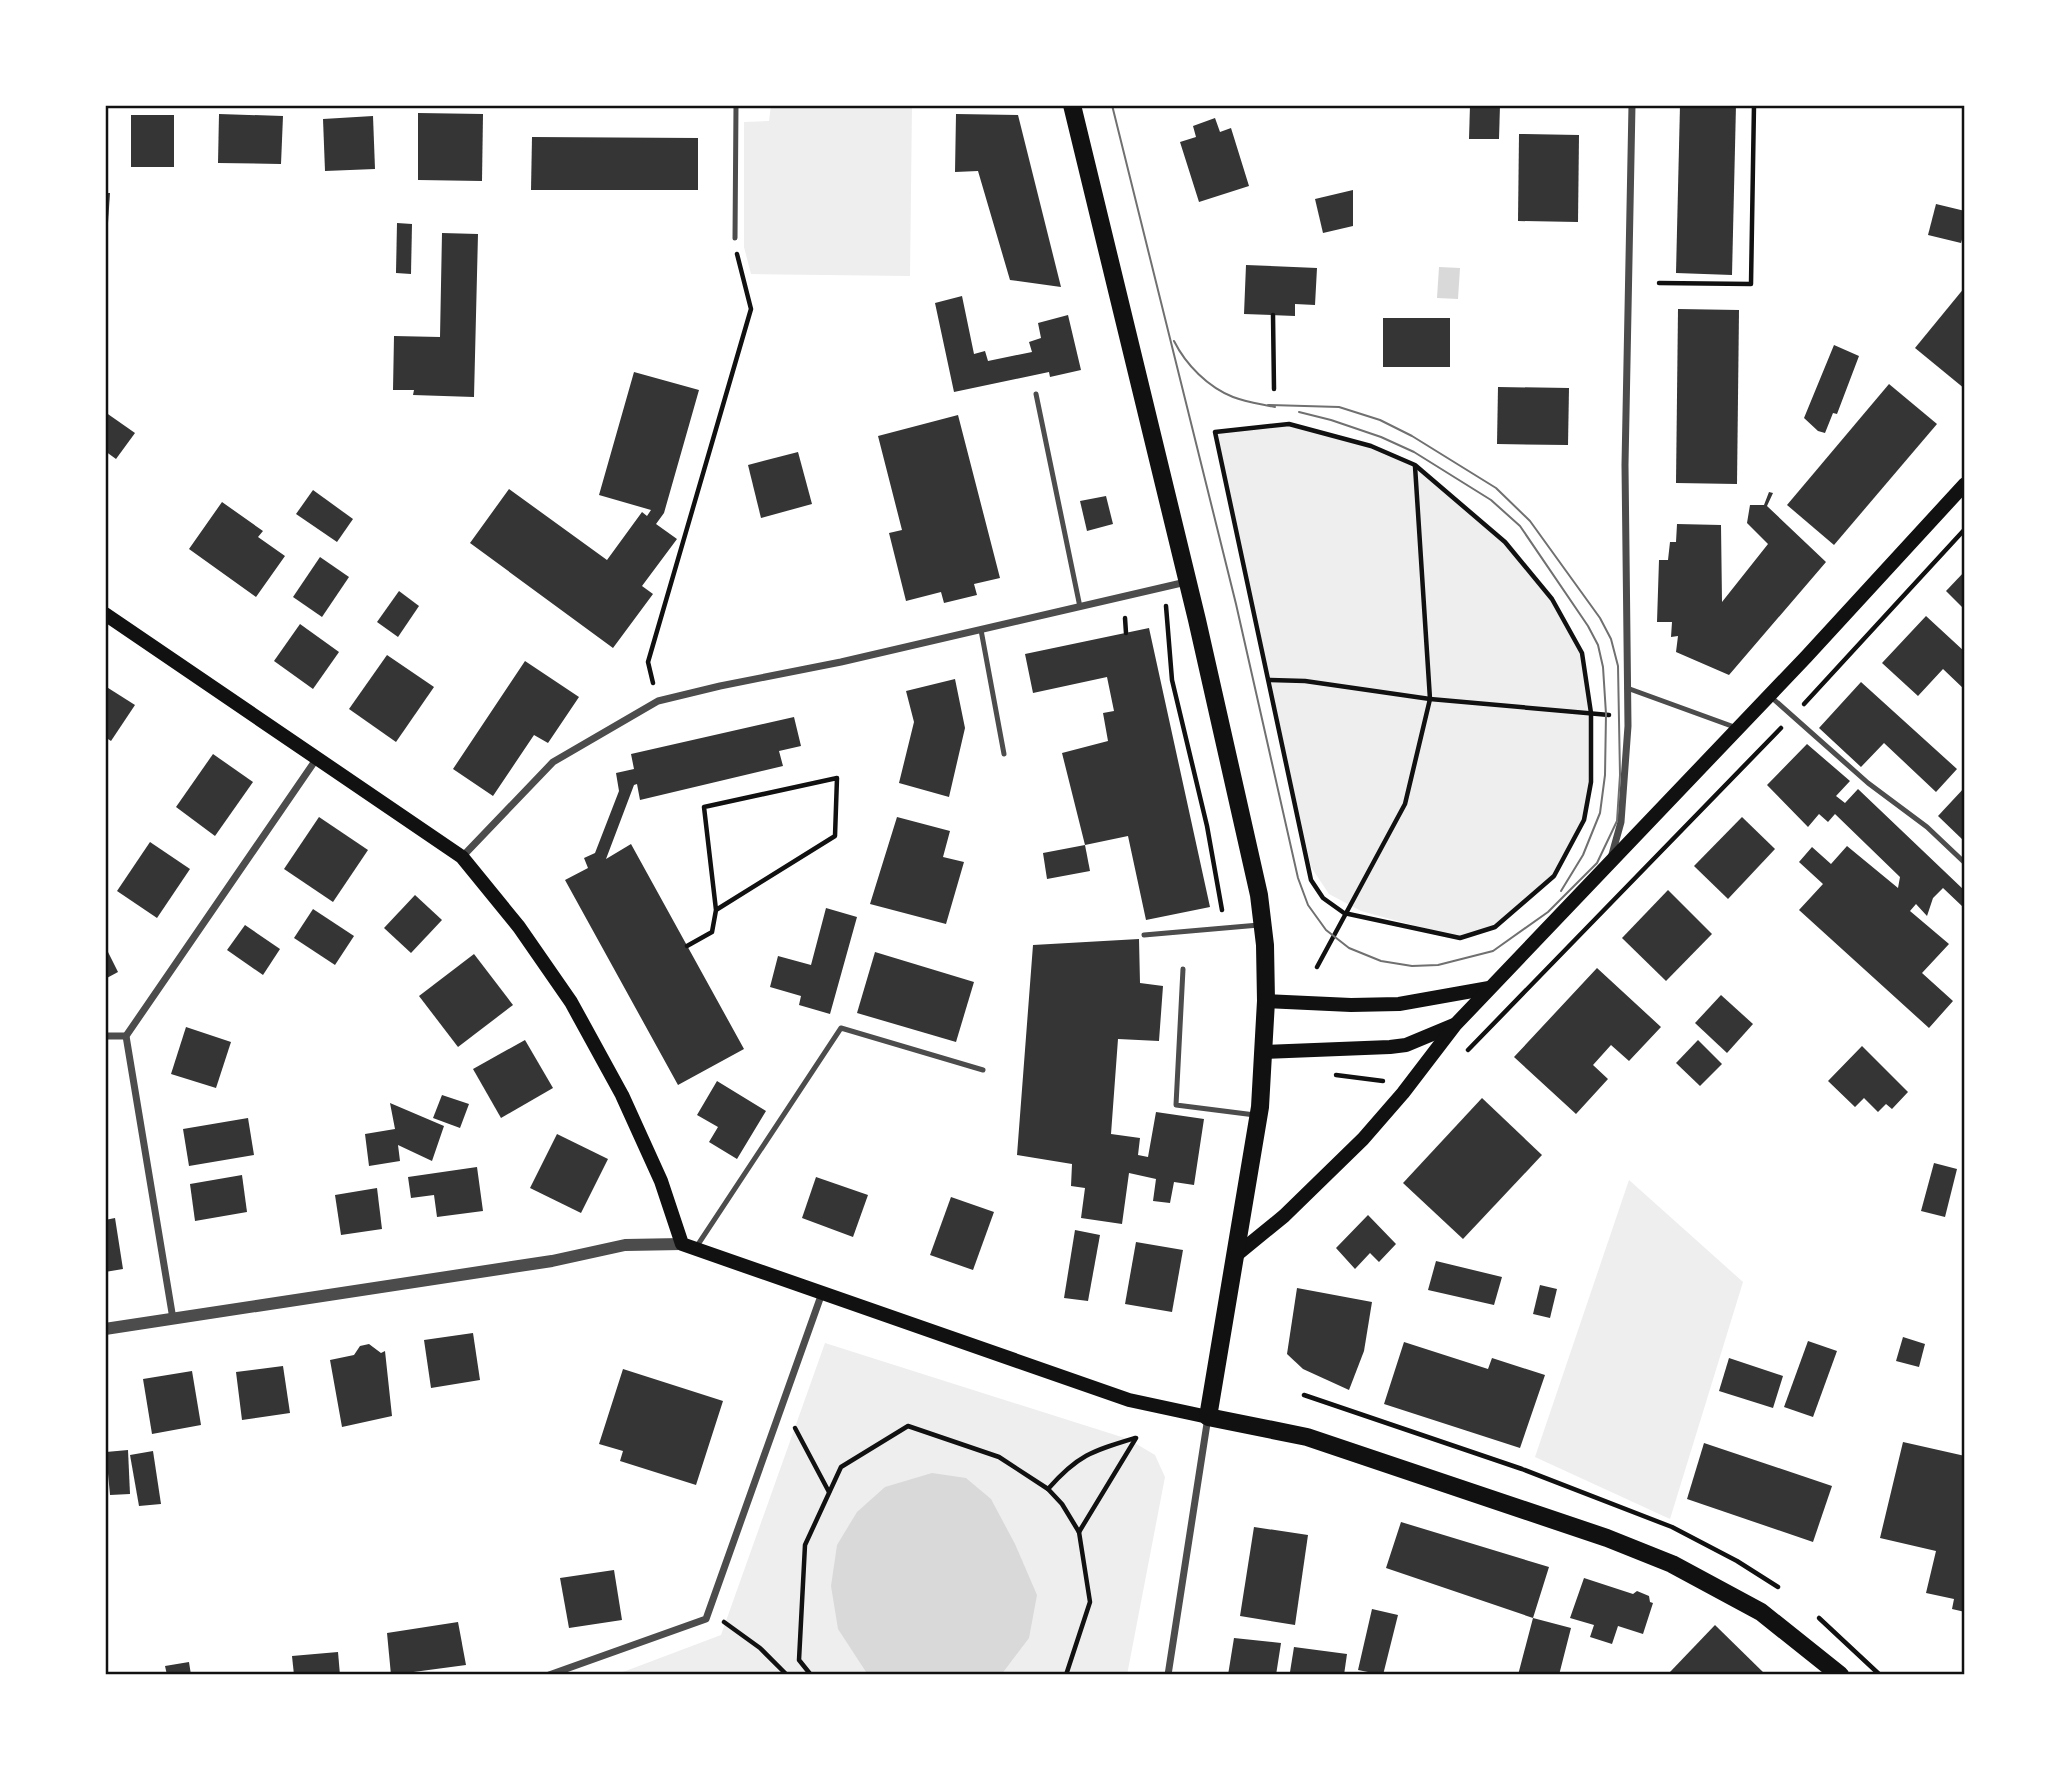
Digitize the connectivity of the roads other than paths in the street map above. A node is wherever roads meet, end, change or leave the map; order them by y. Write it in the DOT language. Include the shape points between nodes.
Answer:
graph roads {
  1 [pos="736,105"];
  2 [pos="1072,105"];
  3 [pos="1632,105"];
  4 [pos="735,238"];
  5 [pos="1036,394"];
  6 [pos="1965,484"];
  7 [pos="1187,581"];
  8 [pos="1080,607"];
  9 [pos="105,614"];
  10 [pos="981,631"];
  11 [pos="1628,688"];
  12 [pos="1768,695"];
  13 [pos="1737,728"];
  14 [pos="1004,754"];
  15 [pos="317,758"];
  16 [pos="462,857"];
  17 [pos="1965,863"];
  18 [pos="1609,865"];
  19 [pos="1262,924"];
  20 [pos="1144,935"];
  21 [pos="1183,969"];
  22 [pos="1489,988"];
  23 [pos="1266,1001"];
  24 [pos="1455,1025"];
  25 [pos="105,1036"];
  26 [pos="126,1036"];
  27 [pos="1264,1052"];
  28 [pos="983,1070"];
  29 [pos="1258,1115"];
  30 [pos="689,1247"];
  31 [pos="1235,1256"];
  32 [pos="822,1293"];
  33 [pos="173,1319"];
  34 [pos="105,1329"];
  35 [pos="1208,1417"];
  36 [pos="549,1675"];
  37 [pos="1168,1675"];
  38 [pos="1840,1675"];
  1 -- 4 [label="lane"];
  2 -- 7 [label="main road"];
  3 -- 11 [label="street" via="1625,465"];
  5 -- 8 [label="lane"];
  6 -- 12 [label="main road"];
  7 -- 8 [label="street"];
  7 -- 19 [label="main road"];
  8 -- 10 [label="street"];
  9 -- 15 [label="main road"];
  10 -- 14 [label="lane"];
  10 -- 16 [label="street" via="658,701 553,762"];
  11 -- 13 [label="lane"];
  11 -- 18 [label="street" via="1621,822"];
  12 -- 13 [label="main road"];
  12 -- 17 [label="lane"];
  13 -- 18 [label="main road"];
  15 -- 16 [label="main road"];
  15 -- 26 [label="street"];
  16 -- 30 [label="main road" via="519,927 570,1002 627,1108"];
  18 -- 22 [label="main road"];
  19 -- 20 [label="lane"];
  19 -- 23 [label="main road"];
  21 -- 29 [label="lane" via="1177,1105"];
  22 -- 23 [label="main road" via="1399,1003"];
  22 -- 24 [label="main road"];
  23 -- 27 [label="main road"];
  24 -- 27 [label="main road" via="1398,1046"];
  24 -- 31 [label="main road" via="1363,1139 1284,1216"];
  25 -- 26 [label="street"];
  26 -- 33 [label="street"];
  27 -- 29 [label="main road"];
  28 -- 30 [label="lane" via="841,1028"];
  29 -- 31 [label="main road"];
  30 -- 32 [label="main road"];
  30 -- 33 [label="street" via="625,1245 552,1261"];
  31 -- 35 [label="main road"];
  32 -- 35 [label="main road" via="1129,1400"];
  32 -- 36 [label="street" via="706,1619"];
  33 -- 34 [label="street"];
  35 -- 37 [label="street"];
  35 -- 38 [label="main road" via="1307,1437 1672,1564 1761,1612"];
}
